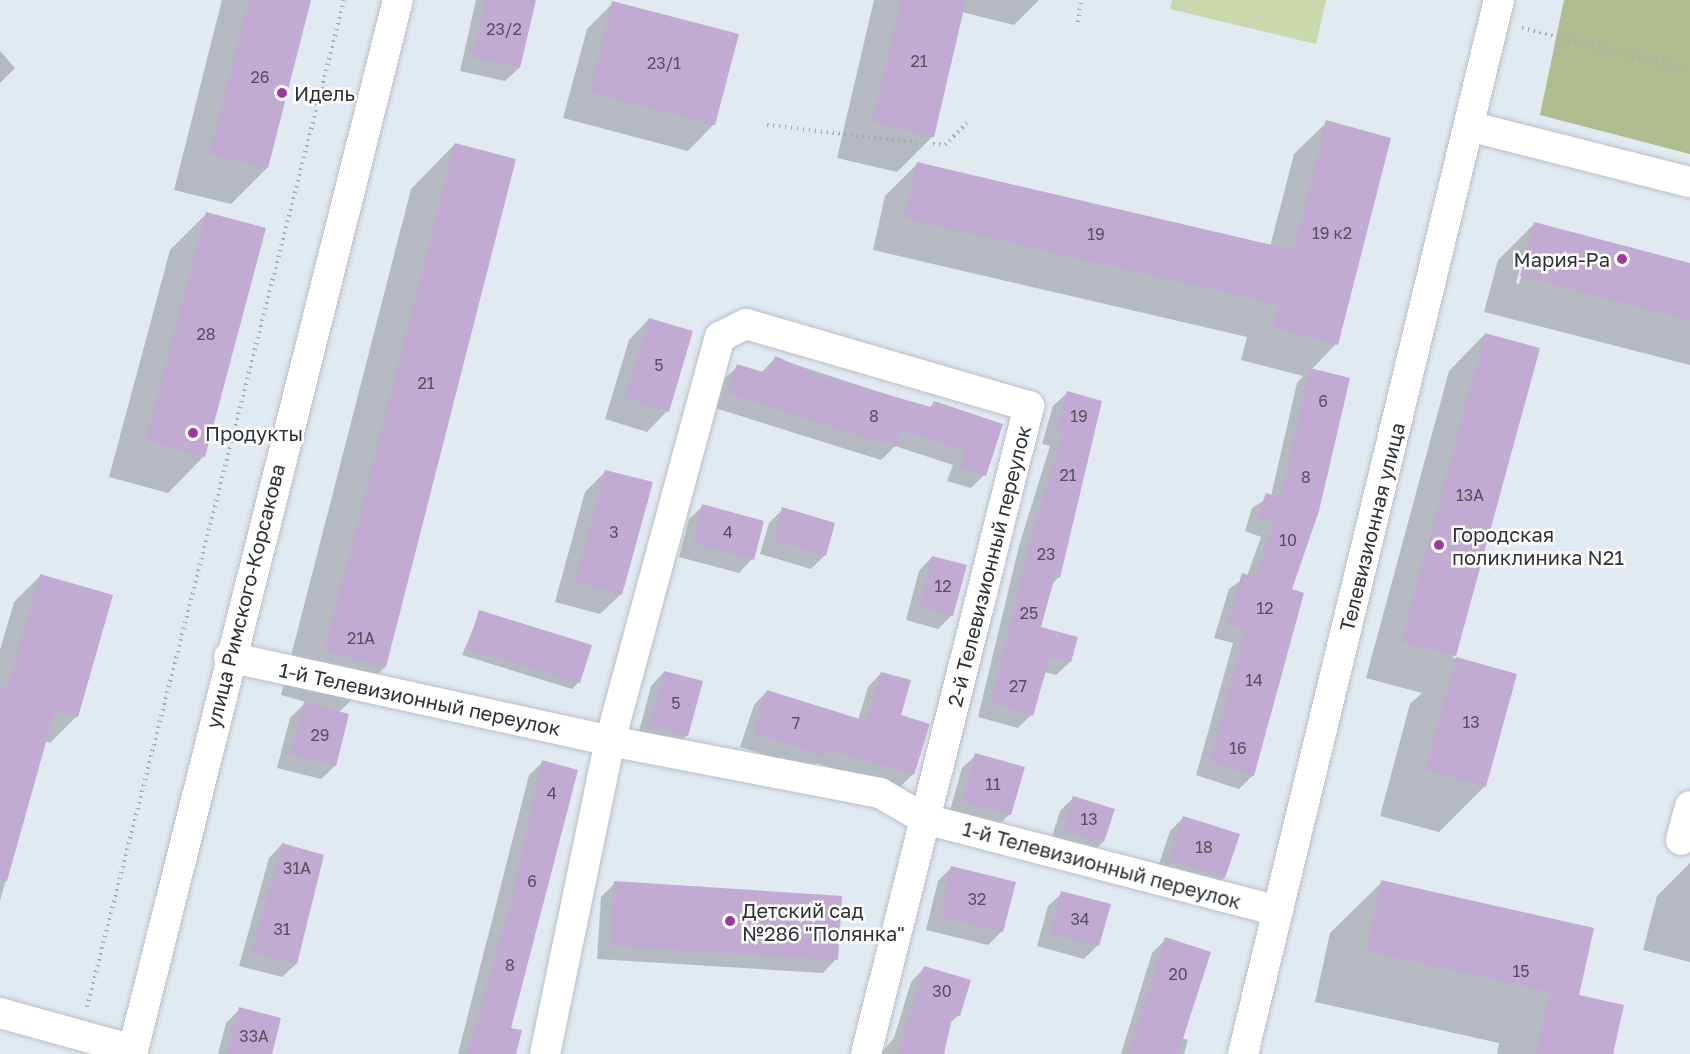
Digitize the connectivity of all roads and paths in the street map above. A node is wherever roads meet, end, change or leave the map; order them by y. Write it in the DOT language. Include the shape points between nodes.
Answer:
graph roads {
  1 [pos="344,0"];
  2 [pos="398,0"];
  3 [pos="1081,0"];
  4 [pos="1496,10"];
  5 [pos="1078,22"];
  6 [pos="1690,70"];
  7 [pos="967,123"];
  8 [pos="767,125"];
  9 [pos="1472,127"];
  10 [pos="921,143"];
  11 [pos="933,144"];
  12 [pos="1690,182"];
  13 [pos="229,657"];
  14 [pos="610,741"];
  15 [pos="1690,806"];
  16 [pos="925,819"];
  17 [pos="1681,840"];
  18 [pos="1278,911"];
  19 [pos="0,1013"];
  20 [pos="80,1036"];
  21 [pos="132,1052"];
  22 [pos="544,1054"];
  23 [pos="866,1054"];
  24 [pos="1243,1054"];
  1 -- 20 [label="path"];
  2 -- 13 [label="street, улица Римского-Корсакова"];
  3 -- 5 [label="path"];
  4 -- 6 [label="path"];
  4 -- 9 [label="street, Телевизионная улица"];
  7 -- 11 [label="path" via="945,145"];
  8 -- 10 [label="path"];
  9 -- 12 [label="street"];
  9 -- 18 [label="street, Телевизионная улица"];
  13 -- 14 [label="street, 1-й Телевизионный переулок"];
  13 -- 21 [label="street, улица Римского-Корсакова"];
  14 -- 16 [label="street, 1-й Телевизионный переулок" via="879,793"];
  14 -- 16 [label="street, 2-й Телевизионный переулок" via="720,337 746,324 1029,406"];
  14 -- 22 [label="street"];
  15 -- 17 [label="street"];
  16 -- 18 [label="street, 1-й Телевизионный переулок"];
  16 -- 23 [label="street"];
  18 -- 24 [label="street, Телевизионная улица"];
  19 -- 20 [label="street"];
  20 -- 21 [label="street"];
}
